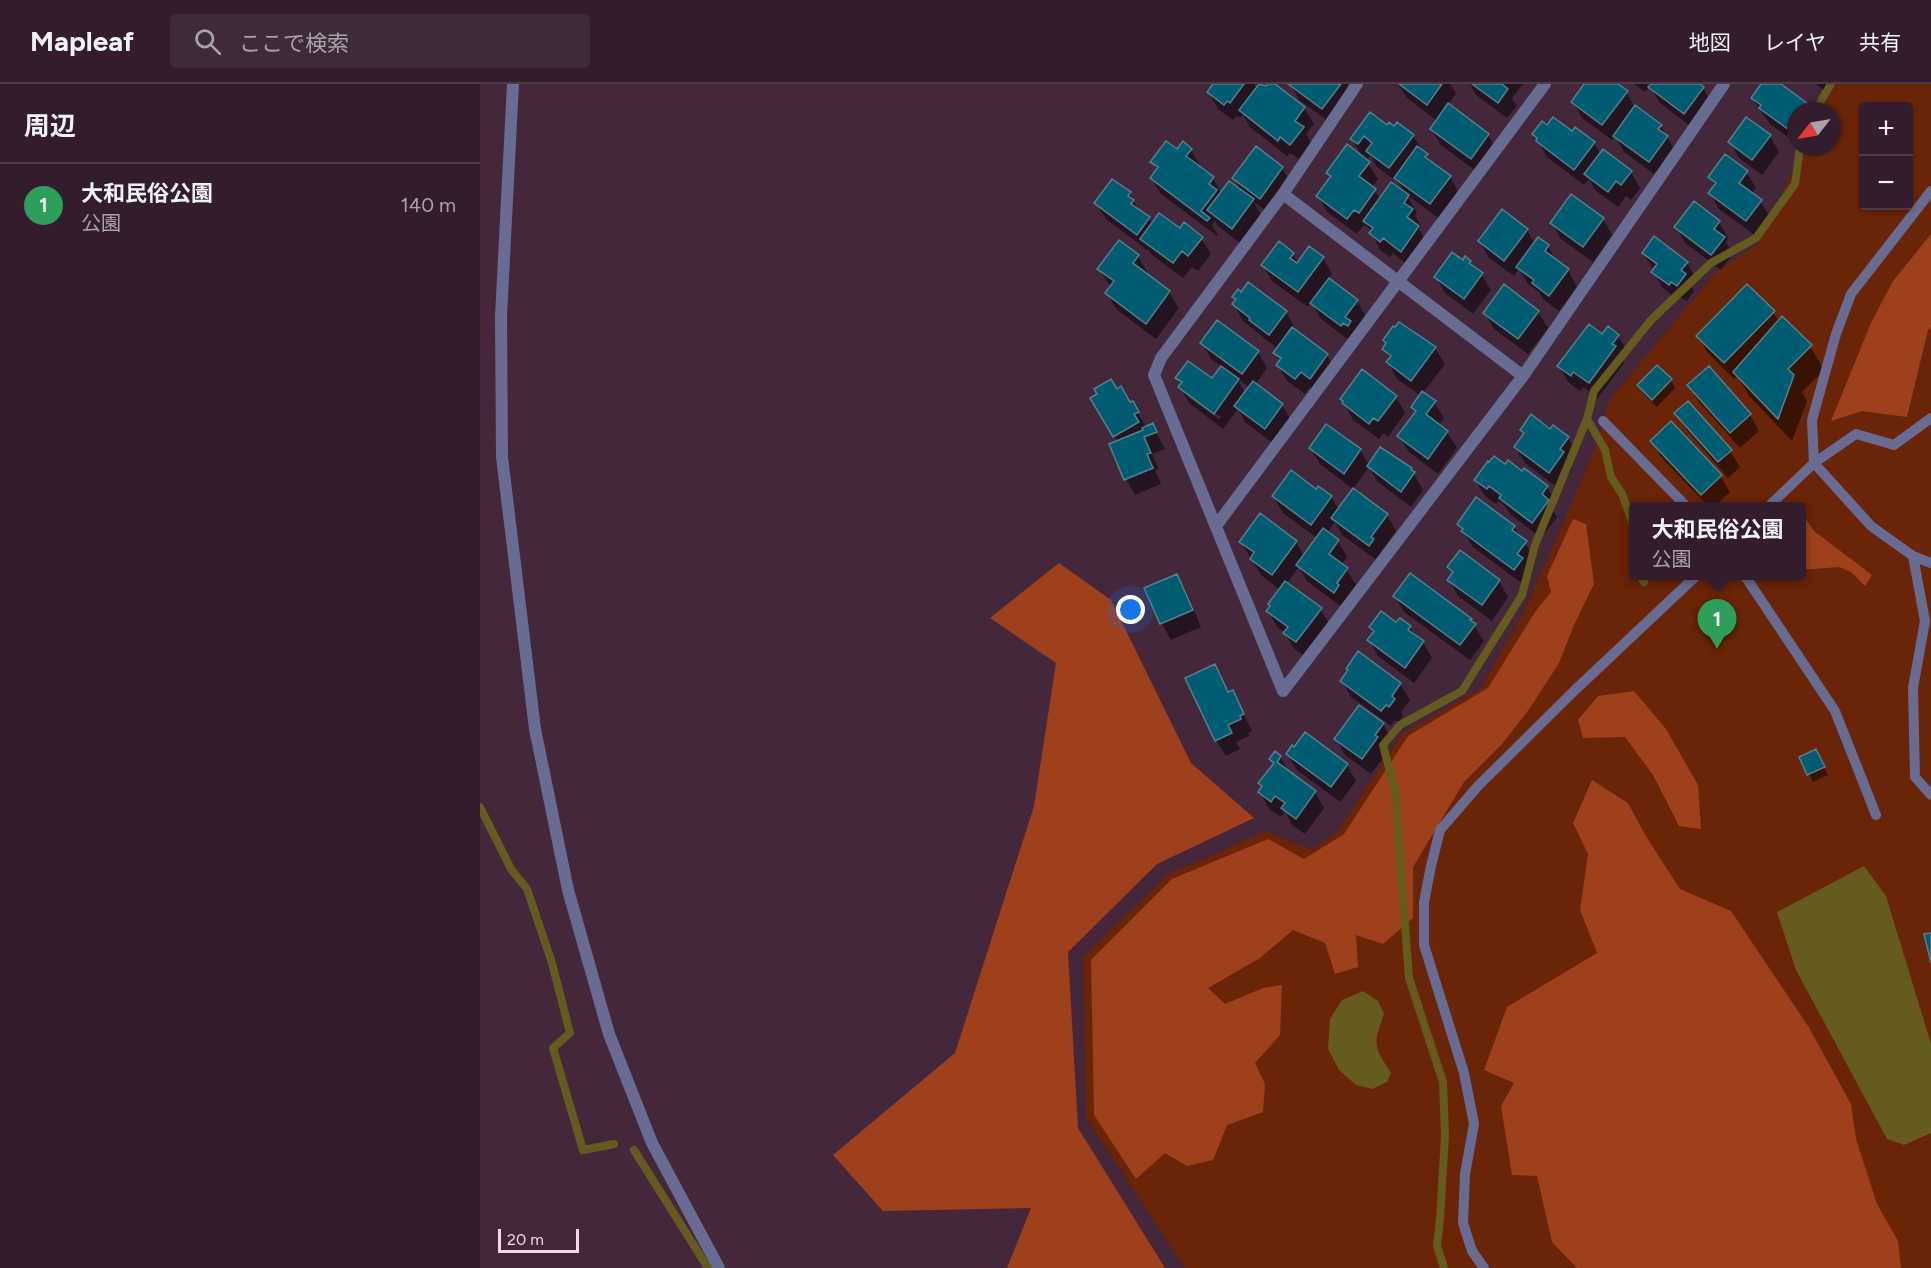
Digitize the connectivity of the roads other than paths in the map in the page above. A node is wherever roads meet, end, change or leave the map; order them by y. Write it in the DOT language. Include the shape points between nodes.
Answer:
graph roads {
  1 [pos="513,84"];
  2 [pos="1357,84"];
  3 [pos="1545,84"];
  4 [pos="1724,84"];
  5 [pos="1931,191"];
  6 [pos="1283,194"];
  7 [pos="1398,281"];
  8 [pos="1523,376"];
  9 [pos="1931,418"];
  10 [pos="1603,422"];
  11 [pos="1814,463"];
  12 [pos="1681,502"];
  13 [pos="1774,502"];
  14 [pos="1216,526"];
  15 [pos="1913,556"];
  16 [pos="1931,563"];
  17 [pos="1692,580"];
  18 [pos="1748,580"];
  19 [pos="1931,795"];
  20 [pos="1876,815"];
  21 [pos="719,1268"];
  22 [pos="1484,1268"];
  1 -- 21 [label="street" via="501,316 502,457 535,729 568,890 609,1034 652,1143"];
  2 -- 6 [label="street"];
  3 -- 7 [label="street"];
  4 -- 8 [label="street"];
  5 -- 11 [label="lane" via="1851,294 1812,420"];
  6 -- 7 [label="street"];
  6 -- 14 [label="street" via="1161,358 1154,375"];
  7 -- 8 [label="street"];
  7 -- 14 [label="street"];
  8 -- 14 [label="street" via="1283,691"];
  9 -- 11 [label="lane" via="1894,445 1856,434"];
  10 -- 12 [label="lane"];
  11 -- 13 [label="lane"];
  11 -- 15 [label="lane" via="1871,526"];
  15 -- 16 [label="lane"];
  15 -- 19 [label="lane" via="1925,621 1913,688 1915,777"];
  17 -- 22 [label="lane" via="1574,690 1440,830 1424,902 1424,945 1464,1073 1474,1124 1465,1174 1464,1223 1472,1251"];
  18 -- 20 [label="lane" via="1835,711"];
}
